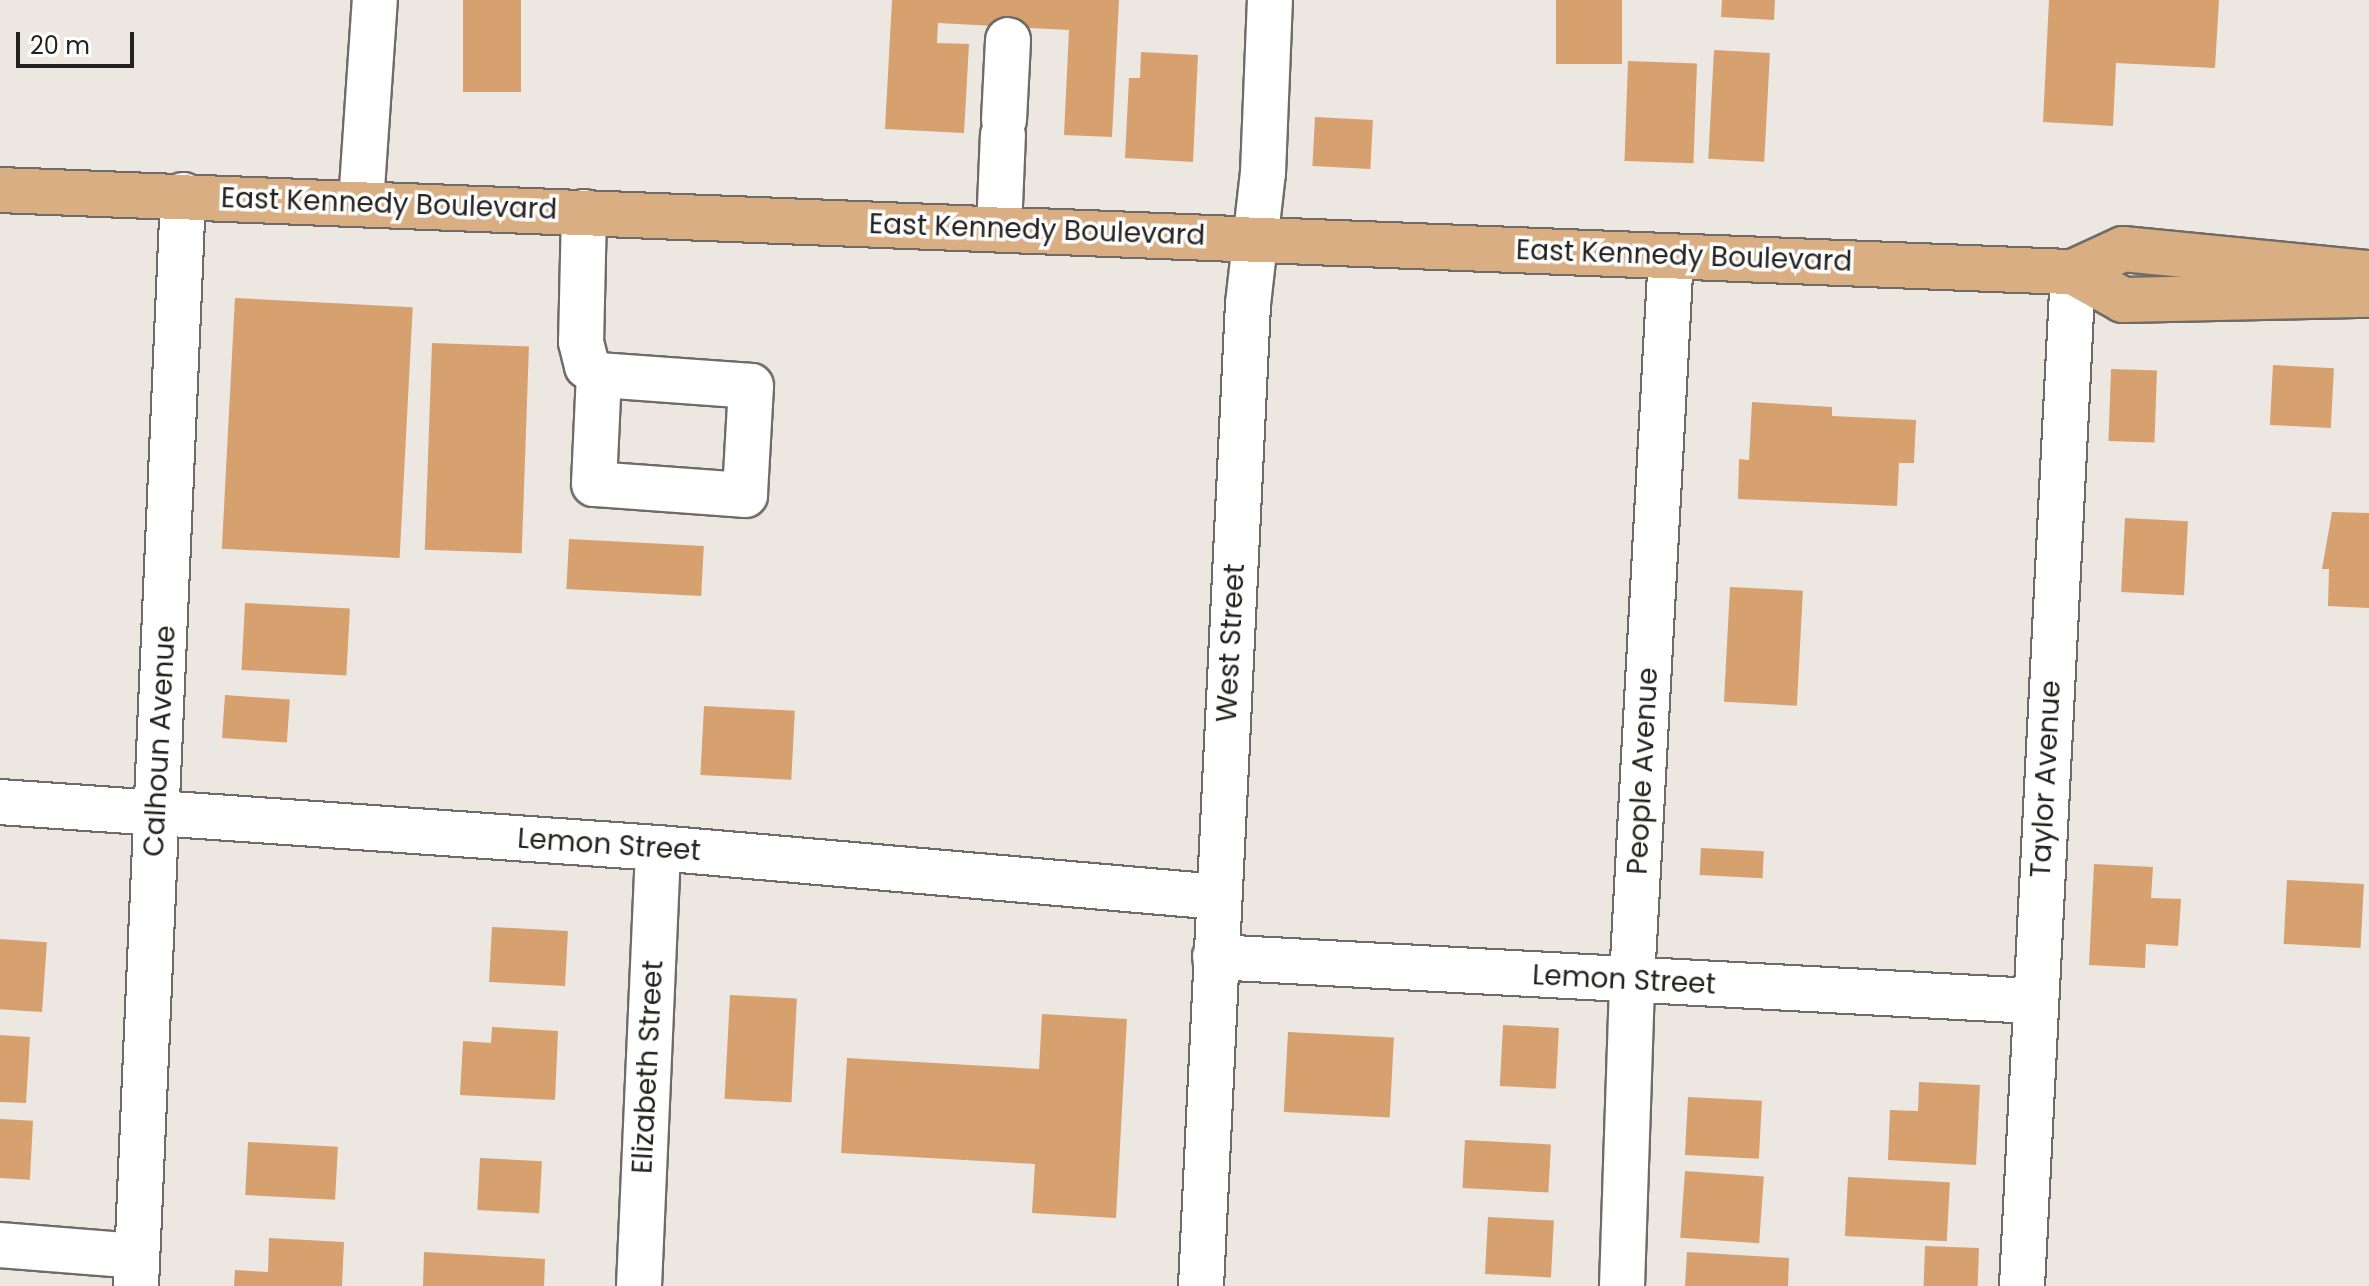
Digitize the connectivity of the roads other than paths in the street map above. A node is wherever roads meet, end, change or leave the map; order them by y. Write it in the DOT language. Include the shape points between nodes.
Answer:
graph roads {
  1 [pos="375,0"];
  2 [pos="1270,0"];
  3 [pos="1008,40"];
  4 [pos="0,190"];
  5 [pos="183,195"];
  6 [pos="361,203"];
  7 [pos="584,212"];
  8 [pos="999,229"];
  9 [pos="1255,239"];
  10 [pos="1671,256"];
  11 [pos="2073,272"];
  12 [pos="2369,273"];
  13 [pos="2369,295"];
  14 [pos="599,375"];
  15 [pos="0,802"];
  16 [pos="157,815"];
  17 [pos="658,848"];
  18 [pos="1218,897"];
  19 [pos="1215,957"];
  20 [pos="1632,980"];
  21 [pos="2034,1001"];
  22 [pos="0,1245"];
  23 [pos="136,1271"];
  24 [pos="639,1286"];
  25 [pos="1201,1286"];
  26 [pos="1622,1286"];
  27 [pos="2022,1286"];
  1 -- 6 [label="street"];
  2 -- 9 [label="street, West Street"];
  3 -- 8 [label="street"];
  4 -- 5 [label="main road, East Kennedy Boulevard"];
  5 -- 6 [label="main road, East Kennedy Boulevard"];
  5 -- 16 [label="street, Calhoun Avenue"];
  6 -- 7 [label="main road, East Kennedy Boulevard"];
  7 -- 8 [label="main road, East Kennedy Boulevard"];
  7 -- 14 [label="street" via="581,342 587,366"];
  8 -- 9 [label="main road, East Kennedy Boulevard"];
  9 -- 10 [label="main road, East Kennedy Boulevard"];
  9 -- 18 [label="street, West Street"];
  10 -- 11 [label="main road, East Kennedy Boulevard"];
  10 -- 20 [label="street, People Avenue"];
  11 -- 12 [label="main road, East Kennedy Boulevard" via="2123,249"];
  11 -- 13 [label="main road, East Kennedy Boulevard" via="2123,300"];
  11 -- 21 [label="street, Taylor Avenue"];
  15 -- 16 [label="street, Lemon Street"];
  16 -- 17 [label="street, Lemon Street"];
  16 -- 23 [label="street, Calhoun Avenue"];
  17 -- 18 [label="street, Lemon Street"];
  17 -- 24 [label="street, Elizabeth Street"];
  18 -- 19 [label="street, West Street"];
  19 -- 20 [label="street, Lemon Street"];
  19 -- 25 [label="street, West Street"];
  20 -- 21 [label="street, Lemon Street"];
  20 -- 26 [label="street, People Avenue"];
  21 -- 27 [label="street, Taylor Avenue"];
  22 -- 23 [label="street"];
}
